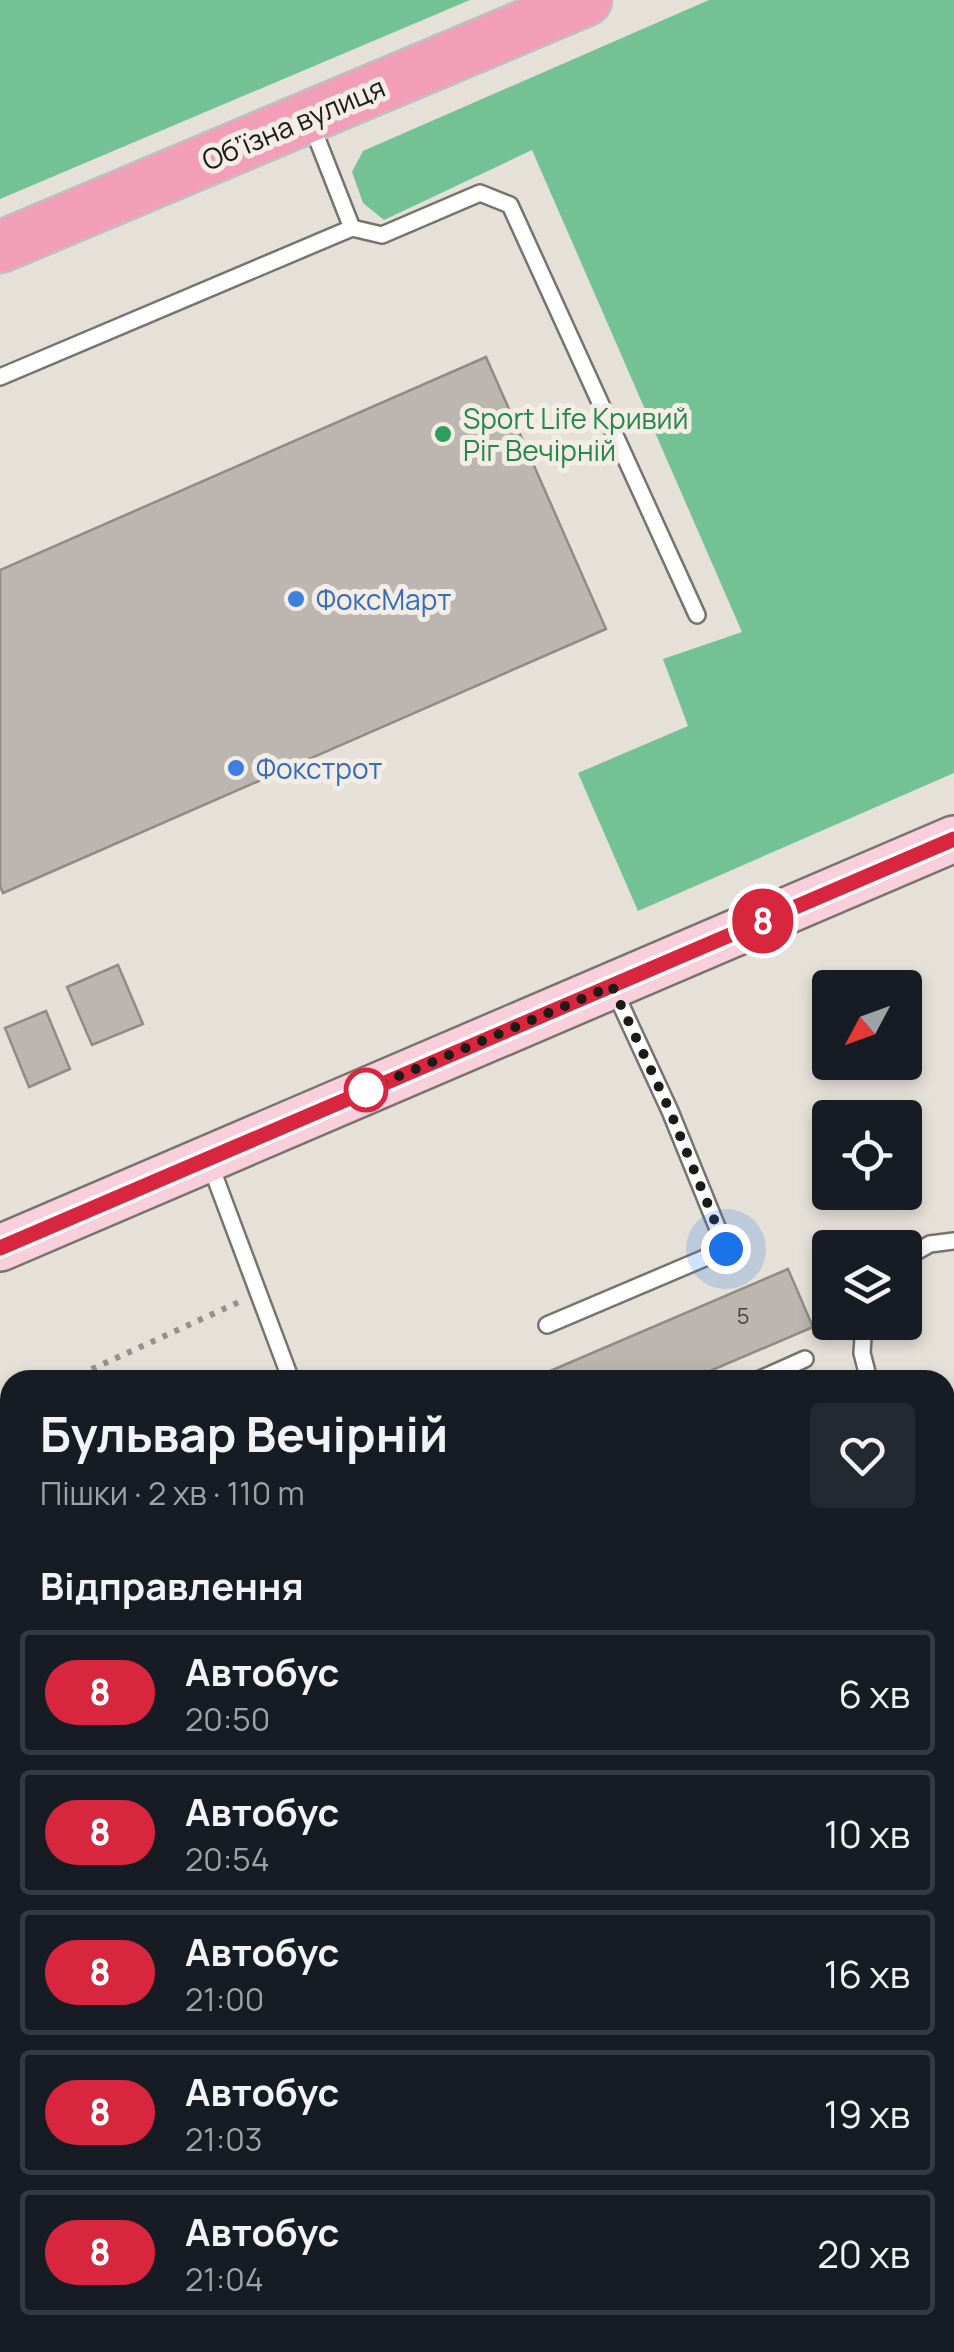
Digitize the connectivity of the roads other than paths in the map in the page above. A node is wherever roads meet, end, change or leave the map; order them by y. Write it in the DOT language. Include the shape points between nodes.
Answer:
graph roads {
  1 [pos="586,0"];
  2 [pos="308,116"];
  3 [pos="352,228"];
  4 [pos="0,247"];
  5 [pos="0,377"];
  6 [pos="697,615"];
  7 [pos="954,839"];
  8 [pos="612,986"];
  9 [pos="208,1157"];
  10 [pos="954,1241"];
  11 [pos="0,1248"];
  12 [pos="922,1248"];
  13 [pos="547,1325"];
  14 [pos="863,1340"];
  15 [pos="805,1359"];
  16 [pos="287,1370"];
  17 [pos="780,1370"];
  18 [pos="866,1370"];
  1 -- 2 [label="main road, Обʼїзна вулиця"];
  2 -- 3 [label="lane"];
  2 -- 4 [label="main road, Обʼїзна вулиця"];
  3 -- 5 [label="lane"];
  3 -- 6 [label="lane" via="382,235 480,193 510,205"];
  7 -- 8 [label="street"];
  8 -- 9 [label="street"];
  8 -- 13 [label="lane" via="726,1249"];
  9 -- 11 [label="street"];
  9 -- 16 [label="lane"];
  10 -- 12 [label="lane"];
  14 -- 18 [label="lane"];
  15 -- 17 [label="lane"];
}
